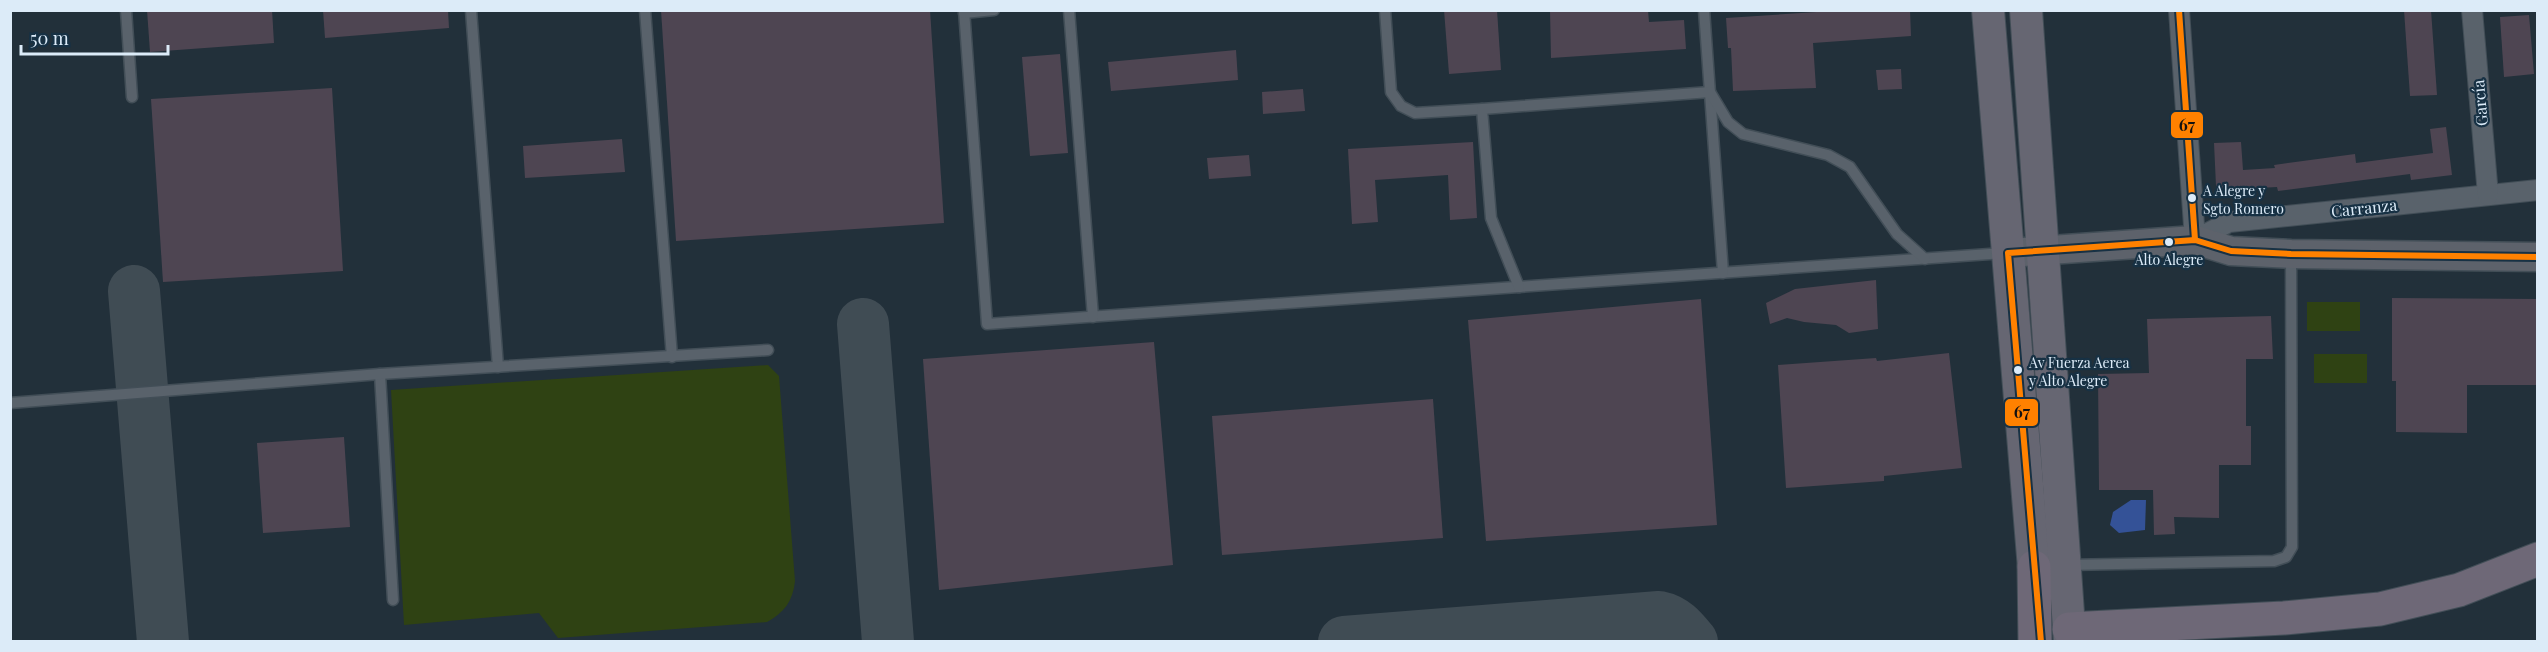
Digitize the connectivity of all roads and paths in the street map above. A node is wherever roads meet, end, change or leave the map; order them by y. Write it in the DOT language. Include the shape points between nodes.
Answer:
graph roads {
  1 [pos="126,10"];
  2 [pos="471,10"];
  3 [pos="645,10"];
  4 [pos="994,10"];
  5 [pos="1068,10"];
  6 [pos="1385,10"];
  7 [pos="1704,10"];
  8 [pos="1988,10"];
  9 [pos="2025,10"];
  10 [pos="2179,10"];
  11 [pos="2472,10"];
  12 [pos="964,12"];
  13 [pos="1710,92"];
  14 [pos="132,97"];
  15 [pos="1482,109"];
  16 [pos="2538,190"];
  17 [pos="2488,195"];
  18 [pos="2195,240"];
  19 [pos="2043,251"];
  20 [pos="2007,253"];
  21 [pos="2291,254"];
  22 [pos="2538,257"];
  23 [pos="1925,259"];
  24 [pos="1723,273"];
  25 [pos="1519,287"];
  26 [pos="1093,317"];
  27 [pos="768,350"];
  28 [pos="672,357"];
  29 [pos="498,367"];
  30 [pos="380,374"];
  31 [pos="10,403"];
  32 [pos="2538,560"];
  33 [pos="2050,566"];
  34 [pos="393,600"];
  35 [pos="2060,637"];
  36 [pos="2036,642"];
  1 -- 14 [label="lane"];
  2 -- 29 [label="lane"];
  3 -- 28 [label="lane"];
  4 -- 12 [label="lane"];
  5 -- 26 [label="lane"];
  6 -- 15 [label="lane" via="1391,92 1401,106 1415,113"];
  7 -- 13 [label="lane"];
  8 -- 20 [label="main road"];
  9 -- 19 [label="main road"];
  10 -- 18 [label="street"];
  11 -- 17 [label="street, García"];
  12 -- 26 [label="lane" via="987,324"];
  13 -- 15 [label="lane"];
  13 -- 23 [label="lane" via="1728,122 1743,134 1828,155 1850,167 1897,234"];
  13 -- 24 [label="lane"];
  15 -- 25 [label="lane" via="1491,218"];
  16 -- 17 [label="street, Carranza"];
  17 -- 18 [label="street, Carranza" via="2229,222"];
  18 -- 19 [label="main road"];
  18 -- 21 [label="main road" via="2231,251"];
  19 -- 20 [label="main road"];
  19 -- 33 [label="main road"];
  20 -- 23 [label="lane"];
  20 -- 33 [label="main road"];
  21 -- 22 [label="main road"];
  21 -- 33 [label="lane" via="2292,547 2286,557 2274,561"];
  23 -- 24 [label="lane"];
  24 -- 25 [label="lane"];
  25 -- 26 [label="lane"];
  27 -- 28 [label="lane"];
  28 -- 29 [label="lane"];
  29 -- 30 [label="lane"];
  30 -- 31 [label="lane"];
  30 -- 34 [label="lane"];
  32 -- 35 [label="highway" via="2459,590 2380,609"];
  33 -- 35 [label="main road"];
  33 -- 36 [label="highway"];
}
